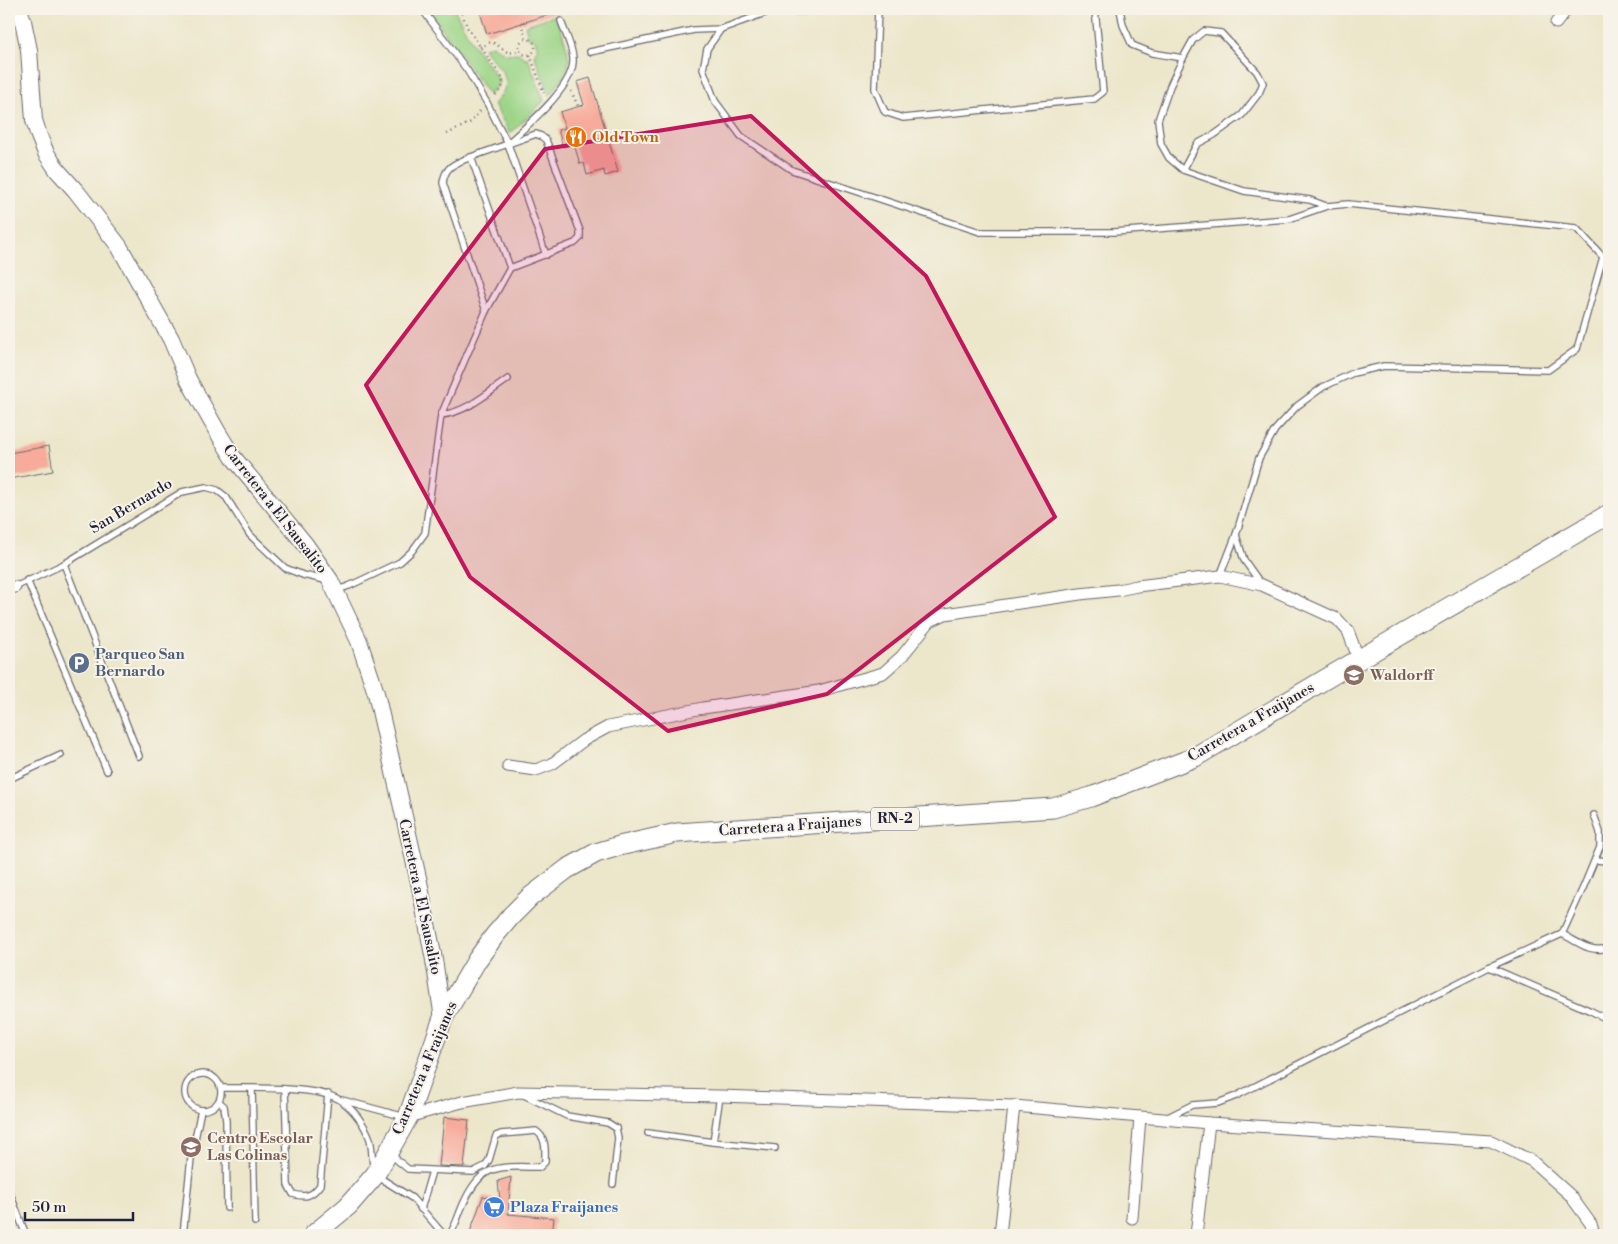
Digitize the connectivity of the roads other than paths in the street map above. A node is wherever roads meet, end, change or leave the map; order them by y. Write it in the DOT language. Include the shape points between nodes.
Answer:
graph roads {
  1 [pos="19,9"];
  2 [pos="422,9"];
  3 [pos="880,9"];
  4 [pos="1095,9"];
  5 [pos="1120,9"];
  6 [pos="1567,9"];
  7 [pos="561,21"];
  8 [pos="1556,23"];
  9 [pos="721,29"];
  10 [pos="590,52"];
  11 [pos="1183,58"];
  12 [pos="508,144"];
  13 [pos="472,157"];
  14 [pos="1183,170"];
  15 [pos="1326,206"];
  16 [pos="546,255"];
  17 [pos="510,268"];
  18 [pos="486,311"];
  19 [pos="508,379"];
  20 [pos="442,415"];
  21 [pos="1609,514"];
  22 [pos="1236,535"];
  23 [pos="64,564"];
  24 [pos="1220,576"];
  25 [pos="27,580"];
  26 [pos="1262,585"];
  27 [pos="333,586"];
  28 [pos="12,588"];
  29 [pos="1359,660"];
  30 [pos="62,755"];
  31 [pos="139,756"];
  32 [pos="508,766"];
  33 [pos="107,771"];
  34 [pos="9,779"];
  35 [pos="1594,815"];
  36 [pos="1595,860"];
  37 [pos="1609,861"];
  38 [pos="1562,934"];
  39 [pos="1609,948"];
  40 [pos="1489,967"];
  41 [pos="443,1018"];
  42 [pos="1609,1020"];
  43 [pos="221,1088"];
  44 [pos="252,1088"];
  45 [pos="285,1089"];
  46 [pos="518,1092"];
  47 [pos="328,1094"];
  48 [pos="720,1096"];
  49 [pos="340,1100"];
  50 [pos="219,1102"];
  51 [pos="1014,1106"];
  52 [pos="201,1110"];
  53 [pos="408,1117"];
  54 [pos="1140,1117"];
  55 [pos="1164,1119"];
  56 [pos="1209,1123"];
  57 [pos="648,1133"];
  58 [pos="713,1142"];
  59 [pos="775,1148"];
  60 [pos="389,1151"];
  61 [pos="432,1171"];
  62 [pos="374,1175"];
  63 [pos="614,1184"];
  64 [pos="9,1191"];
  65 [pos="227,1208"];
  66 [pos="421,1209"];
  67 [pos="1132,1218"];
  68 [pos="255,1222"];
  69 [pos="26,1235"];
  70 [pos="182,1235"];
  71 [pos="313,1235"];
  72 [pos="444,1235"];
  73 [pos="449,1235"];
  74 [pos="1000,1235"];
  75 [pos="1196,1235"];
  76 [pos="1594,1235"];
  1 -- 27 [label="street, Carretera a El Sausalito" via="29,50 34,120 46,153 119,246 171,339 202,405 233,457 305,544"];
  2 -- 12 [label="lane" via="467,70"];
  3 -- 4 [label="lane" via="875,89 885,112 903,118 1094,99 1103,92"];
  3 -- 9 [label="lane" via="768,12"];
  5 -- 11 [label="lane" via="1132,45 1152,53"];
  6 -- 8 [label="street"];
  7 -- 12 [label="lane" via="574,59 572,69 549,105"];
  9 -- 10 [label="lane" via="694,30"];
  9 -- 15 [label="lane" via="707,49 703,69 715,101 741,136 792,170 980,232 1114,232 1289,220"];
  11 -- 14 [label="lane" via="1158,120 1161,144 1169,158"];
  11 -- 14 [label="lane" via="1193,40 1204,31 1220,34 1257,72 1263,83 1242,115 1197,144"];
  12 -- 13 [label="lane"];
  12 -- 16 [label="lane"];
  12 -- 16 [label="lane" via="536,134 546,140 580,231 580,238 575,244"];
  13 -- 17 [label="lane"];
  13 -- 18 [label="lane" via="447,169 443,183"];
  14 -- 15 [label="lane" via="1244,191 1310,200"];
  15 -- 22 [label="lane" via="1348,204 1576,228 1603,257 1577,349 1548,370 1384,366 1345,376 1297,406 1275,430 1259,458"];
  16 -- 17 [label="lane"];
  17 -- 18 [label="lane"];
  18 -- 20 [label="lane"];
  19 -- 20 [label="lane" via="473,403"];
  20 -- 27 [label="lane" via="425,533 400,562 350,586"];
  21 -- 29 [label="main road, Carretera a Fraijanes / RN-2"];
  22 -- 24 [label="lane"];
  22 -- 26 [label="lane" via="1244,560"];
  23 -- 25 [label="lane, San Bernardo"];
  23 -- 27 [label="lane, San Bernardo" via="182,492 206,487 226,497 250,535 285,568"];
  23 -- 31 [label="lane"];
  24 -- 26 [label="street"];
  24 -- 32 [label="street" via="944,614 930,621 902,656 883,673 819,691 704,708 608,727 552,764 536,770"];
  25 -- 28 [label="lane, San Bernardo"];
  25 -- 33 [label="lane"];
  26 -- 29 [label="street" via="1336,619 1348,631"];
  27 -- 41 [label="street, Carretera a El Sausalito" via="359,642 376,693 419,882"];
  29 -- 41 [label="main road, Carretera a Fraijanes / RN-2" via="1195,757 1053,808 677,833 596,853 567,869 510,916 477,960"];
  30 -- 34 [label="lane"];
  35 -- 36 [label="lane" via="1600,832 1600,847"];
  36 -- 37 [label="lane"];
  36 -- 38 [label="lane"];
  38 -- 39 [label="lane" via="1590,949"];
  38 -- 40 [label="lane"];
  40 -- 42 [label="lane"];
  40 -- 55 [label="lane" via="1236,1096 1218,1103 1192,1105"];
  41 -- 53 [label="main road, Carretera a Fraijanes / RN-2"];
  43 -- 44 [label="lane"];
  43 -- 50 [label="lane"];
  43 -- 52 [label="lane" via="218,1081 206,1074 192,1078 185,1090 186,1097 189,1104"];
  44 -- 45 [label="lane"];
  44 -- 68 [label="lane"];
  45 -- 47 [label="lane"];
  45 -- 47 [label="lane" via="288,1184 293,1194 300,1197 308,1197 320,1185"];
  46 -- 48 [label="street"];
  46 -- 53 [label="street" via="462,1102"];
  46 -- 63 [label="lane" via="567,1116 608,1122 616,1128"];
  47 -- 49 [label="lane"];
  48 -- 51 [label="street"];
  48 -- 58 [label="lane"];
  49 -- 53 [label="lane"];
  49 -- 62 [label="lane" via="359,1120 370,1140"];
  50 -- 52 [label="lane" via="215,1107"];
  50 -- 65 [label="lane" via="224,1106 226,1121"];
  51 -- 54 [label="street"];
  51 -- 74 [label="street"];
  52 -- 70 [label="lane" via="191,1158"];
  53 -- 60 [label="main road, Carretera a Fraijanes / RN-2"];
  54 -- 55 [label="street"];
  54 -- 67 [label="street"];
  55 -- 56 [label="street"];
  56 -- 75 [label="street"];
  56 -- 76 [label="street" via="1491,1141 1532,1161 1570,1195 1591,1224"];
  57 -- 58 [label="lane"];
  58 -- 59 [label="lane"];
  60 -- 61 [label="lane" via="408,1169"];
  60 -- 62 [label="main road, Carretera a Fraijanes / RN-2"];
  61 -- 66 [label="lane"];
  61 -- 73 [label="lane" via="478,1170 489,1160 496,1136 500,1134 536,1131 544,1139 545,1162 540,1167 502,1167 482,1174 476,1180"];
  62 -- 66 [label="lane" via="412,1198"];
  62 -- 71 [label="main road, Carretera a Fraijanes / RN-2" via="348,1206"];
  64 -- 69 [label="lane"];
  66 -- 72 [label="lane"];
}
